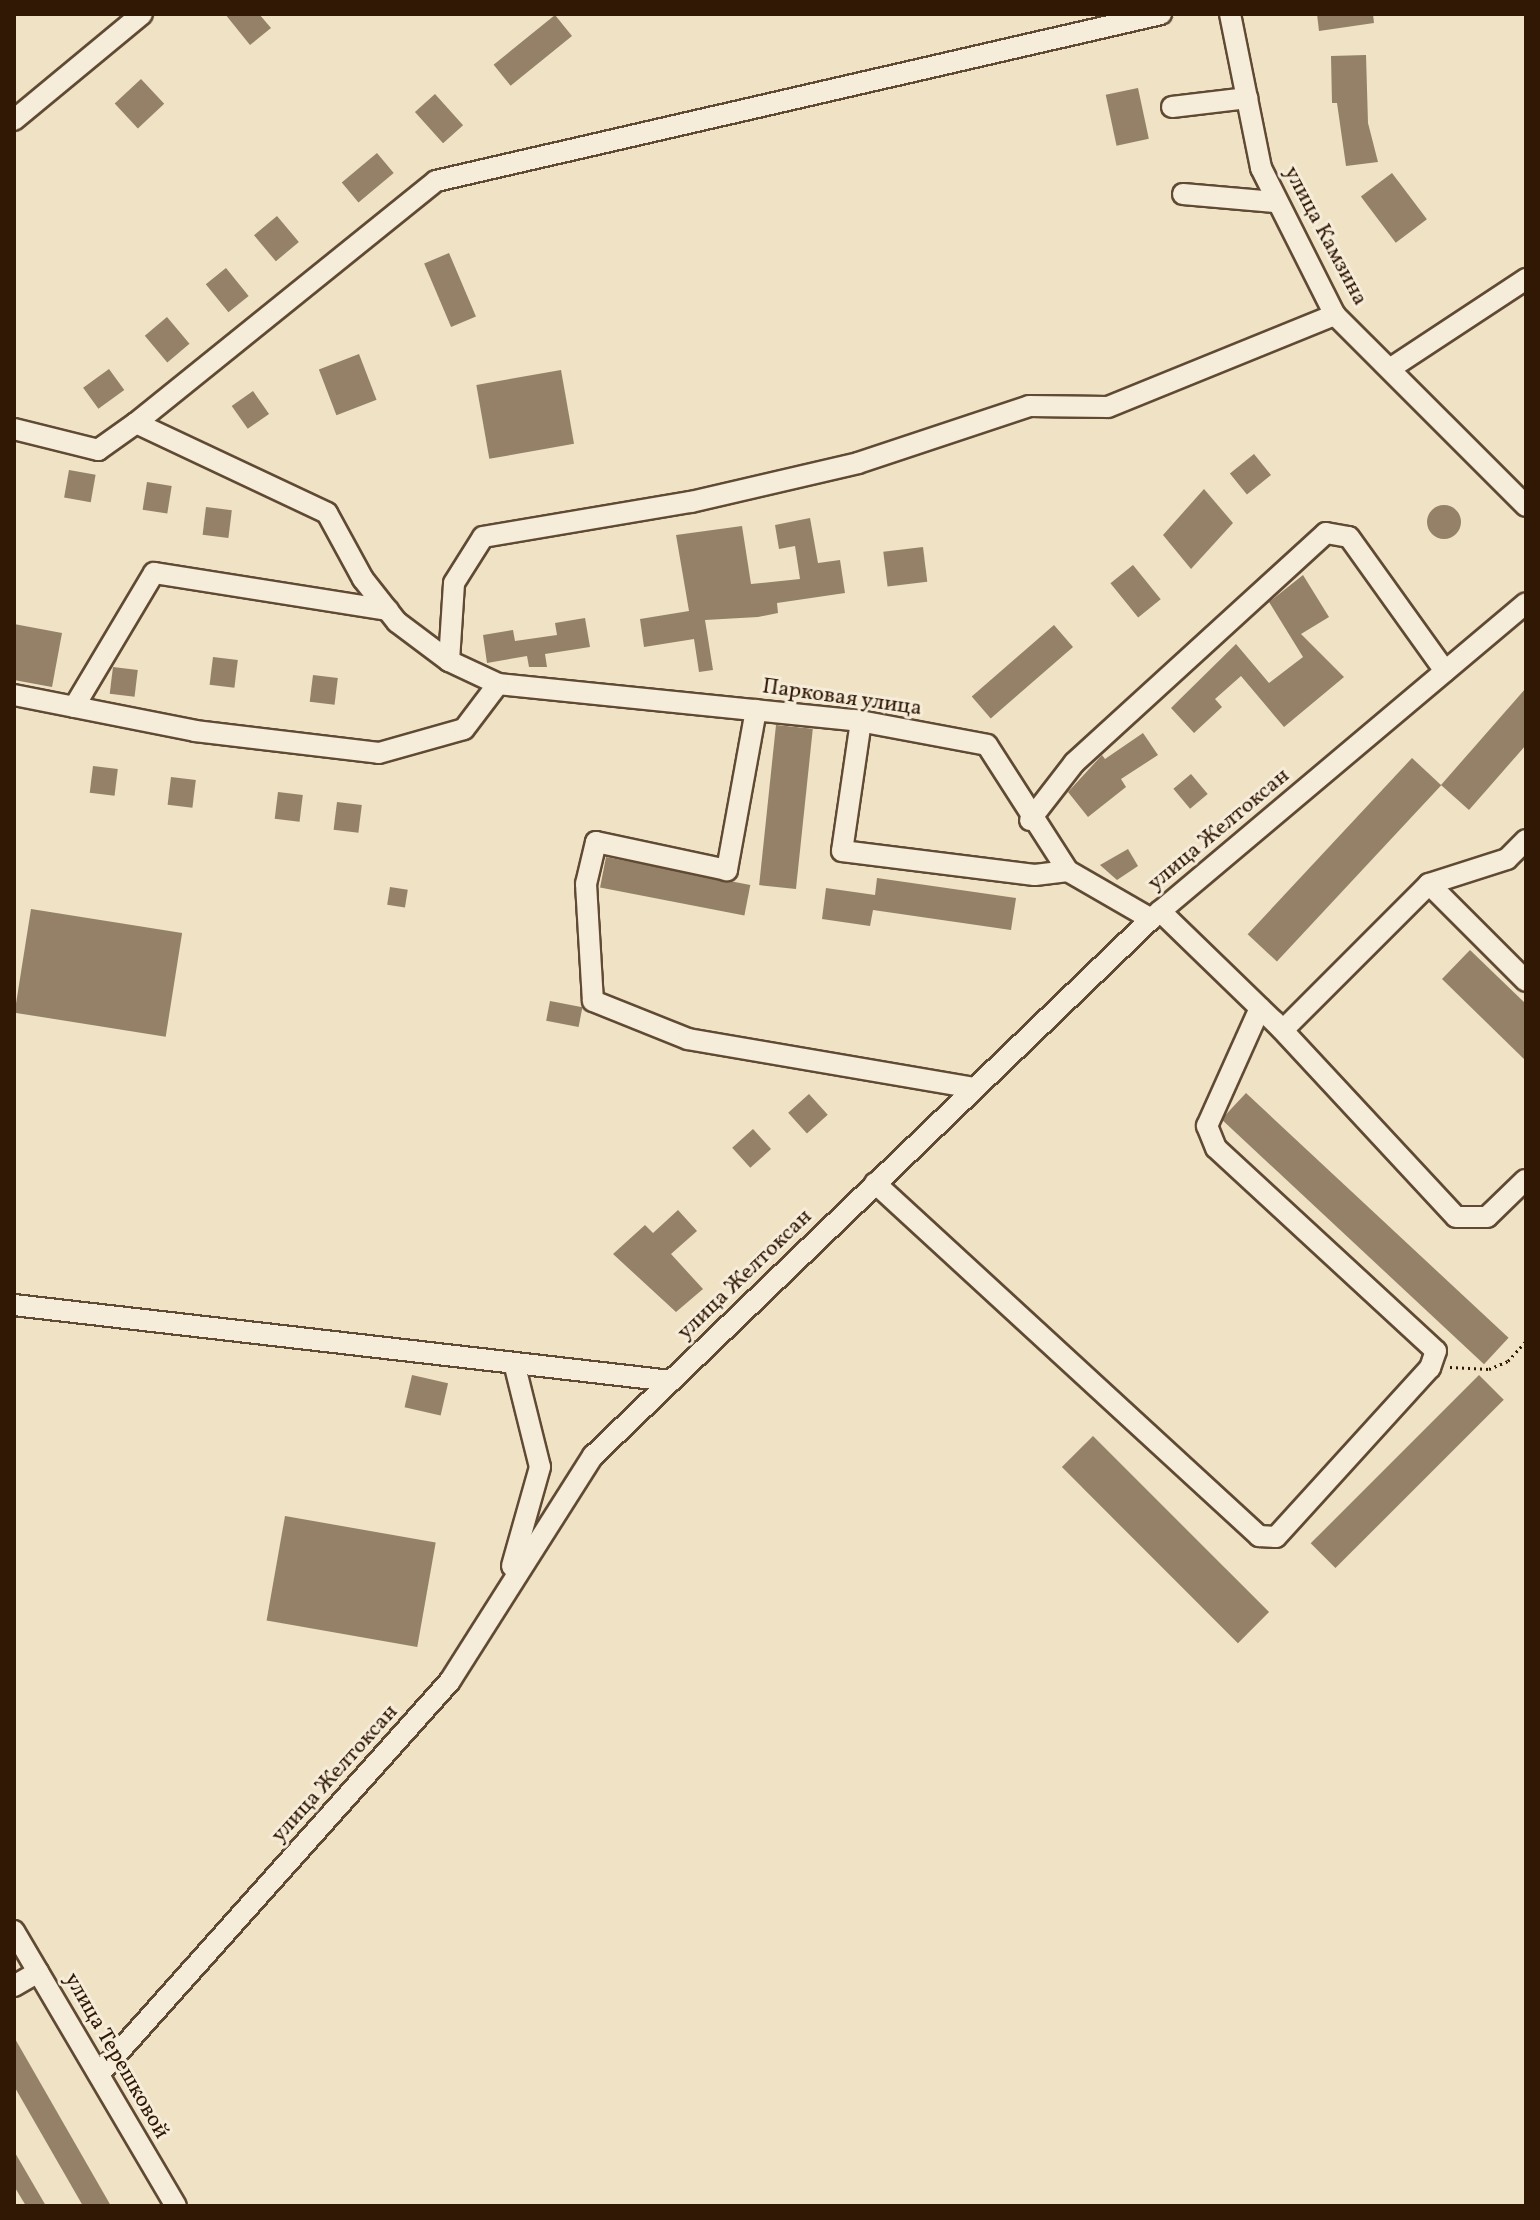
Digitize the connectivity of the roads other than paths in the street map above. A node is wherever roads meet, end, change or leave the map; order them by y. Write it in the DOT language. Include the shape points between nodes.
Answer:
graph roads {
  1 [pos="142,14"];
  2 [pos="1161,14"];
  3 [pos="1230,14"];
  4 [pos="1247,98"];
  5 [pos="1172,107"];
  6 [pos="14,120"];
  7 [pos="1183,194"];
  8 [pos="1275,202"];
  9 [pos="1526,279"];
  10 [pos="1335,315"];
  11 [pos="1391,368"];
  12 [pos="136,423"];
  13 [pos="14,429"];
  14 [pos="1526,506"];
  15 [pos="1526,603"];
  16 [pos="388,610"];
  17 [pos="449,661"];
  18 [pos="1445,671"];
  19 [pos="498,684"];
  20 [pos="14,695"];
  21 [pos="74,707"];
  22 [pos="756,710"];
  23 [pos="861,721"];
  24 [pos="1030,820"];
  25 [pos="1526,840"];
  26 [pos="1068,871"];
  27 [pos="1429,884"];
  28 [pos="1156,915"];
  29 [pos="1526,981"];
  30 [pos="1266,1013"];
  31 [pos="974,1088"];
  32 [pos="1525,1180"];
  33 [pos="875,1183"];
  34 [pos="14,1305"];
  35 [pos="514,1363"];
  36 [pos="671,1381"];
  37 [pos="507,1586"];
  38 [pos="14,1931"];
  39 [pos="38,1972"];
  40 [pos="14,1986"];
  41 [pos="99,2074"];
  42 [pos="176,2206"];
  1 -- 6 [label="street"];
  2 -- 12 [label="street" via="436,181"];
  3 -- 4 [label="street, улица Камзина"];
  4 -- 5 [label="street"];
  4 -- 8 [label="street, улица Камзина"];
  7 -- 8 [label="street"];
  8 -- 10 [label="street, улица Камзина"];
  9 -- 11 [label="street"];
  10 -- 11 [label="street, улица Камзина"];
  10 -- 17 [label="street" via="1108,407 1029,406 858,463 691,502 483,537 454,583"];
  11 -- 14 [label="street, улица Камзина"];
  12 -- 13 [label="street" via="98,450"];
  12 -- 16 [label="street" via="327,513"];
  15 -- 18 [label="street, улица Желтоксан"];
  16 -- 17 [label="street, Парковая улица"];
  16 -- 21 [label="street" via="154,573"];
  17 -- 19 [label="street, Парковая улица"];
  18 -- 24 [label="street" via="1349,537 1326,533 1074,763"];
  18 -- 28 [label="street, улица Желтоксан"];
  19 -- 21 [label="street" via="464,729 379,753 195,731"];
  19 -- 22 [label="street, Парковая улица"];
  20 -- 21 [label="street"];
  22 -- 23 [label="street, Парковая улица"];
  22 -- 31 [label="street" via="727,870 596,842 586,884 593,1001 688,1039"];
  23 -- 24 [label="street, Парковая улица" via="987,745"];
  23 -- 26 [label="street" via="842,851 1035,875"];
  24 -- 26 [label="street, Парковая улица"];
  25 -- 27 [label="street" via="1507,859"];
  26 -- 28 [label="street, Парковая улица"];
  27 -- 29 [label="street"];
  27 -- 30 [label="street" via="1283,1030"];
  28 -- 30 [label="street, Парковая улица"];
  28 -- 31 [label="street, улица Желтоксан"];
  30 -- 32 [label="street, Парковая улица" via="1456,1217 1487,1217"];
  30 -- 33 [label="street" via="1207,1126 1216,1148 1436,1351 1430,1368 1280,1533 1267,1539"];
  31 -- 33 [label="street, улица Желтоксан"];
  33 -- 36 [label="street, улица Желтоксан"];
  34 -- 35 [label="street"];
  35 -- 36 [label="street"];
  35 -- 37 [label="street" via="540,1467"];
  36 -- 37 [label="street, улица Желтоксан" via="593,1456"];
  37 -- 41 [label="street, улица Желтоксан" via="450,1681"];
  38 -- 39 [label="street, улица Терешковой"];
  39 -- 40 [label="street"];
  39 -- 41 [label="street, улица Терешковой"];
  41 -- 42 [label="street, улица Терешковой"];
}
